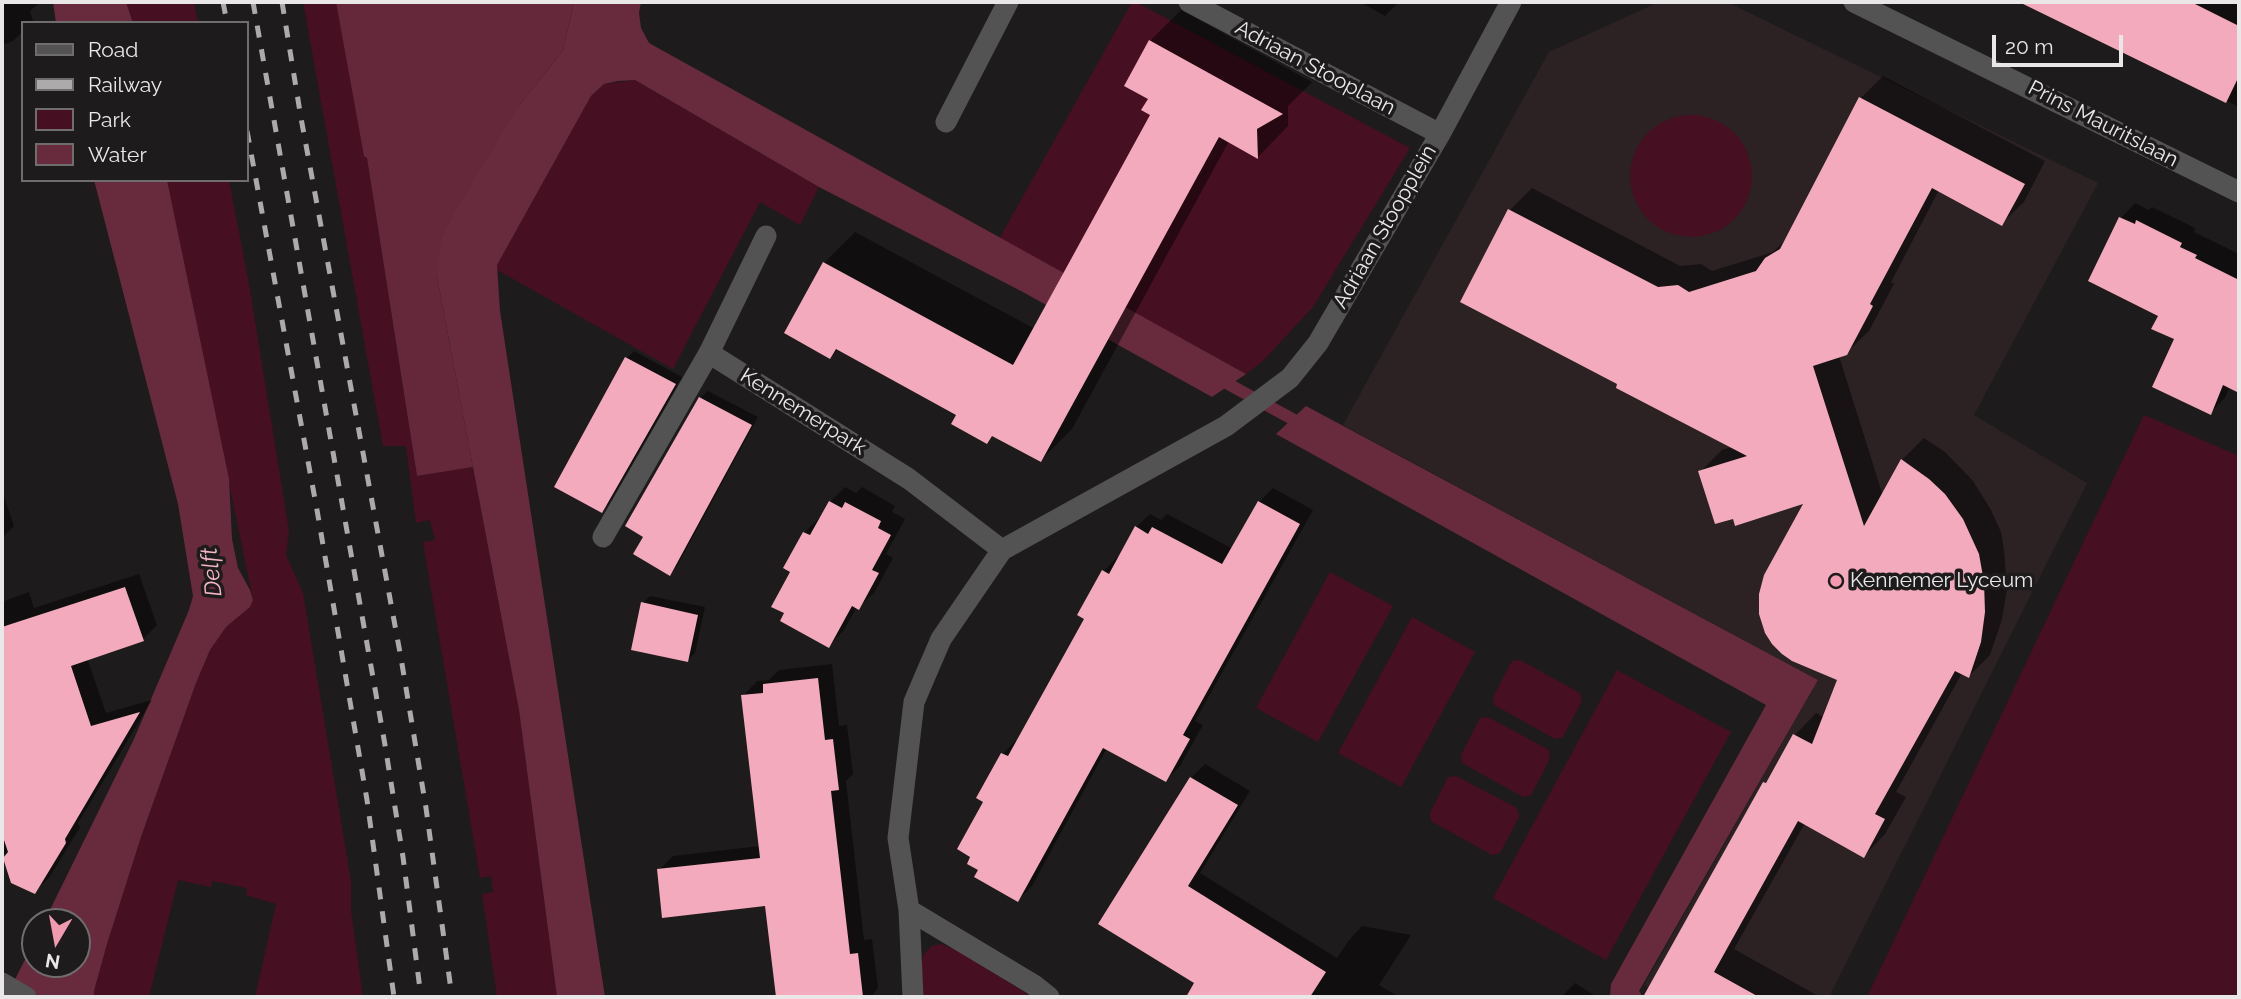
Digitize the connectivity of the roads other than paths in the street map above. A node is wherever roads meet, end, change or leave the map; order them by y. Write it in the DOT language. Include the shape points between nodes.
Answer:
graph roads {
  1 [pos="1008,2"];
  2 [pos="1189,2"];
  3 [pos="1511,2"];
  4 [pos="1854,2"];
  5 [pos="946,122"];
  6 [pos="1440,134"];
  7 [pos="2239,192"];
  8 [pos="766,236"];
  9 [pos="709,353"];
  10 [pos="603,537"];
  11 [pos="1002,550"];
  12 [pos="909,910"];
  13 [pos="913,997"];
  14 [pos="1049,997"];
  1 -- 5 [label="street"];
  2 -- 6 [label="street, Adriaan Stooplaan"];
  3 -- 6 [label="street, Adriaan Stoopplein"];
  4 -- 7 [label="street, Prins Mauritslaan"];
  6 -- 11 [label="street, Adriaan Stoopplein" via="1318,343 1290,379 1226,426"];
  8 -- 9 [label="street"];
  9 -- 10 [label="street"];
  9 -- 11 [label="street, Kennemerpark" via="909,479"];
  11 -- 12 [label="street" via="941,639 914,702 898,838"];
  12 -- 13 [label="street"];
  12 -- 14 [label="street"];
}
